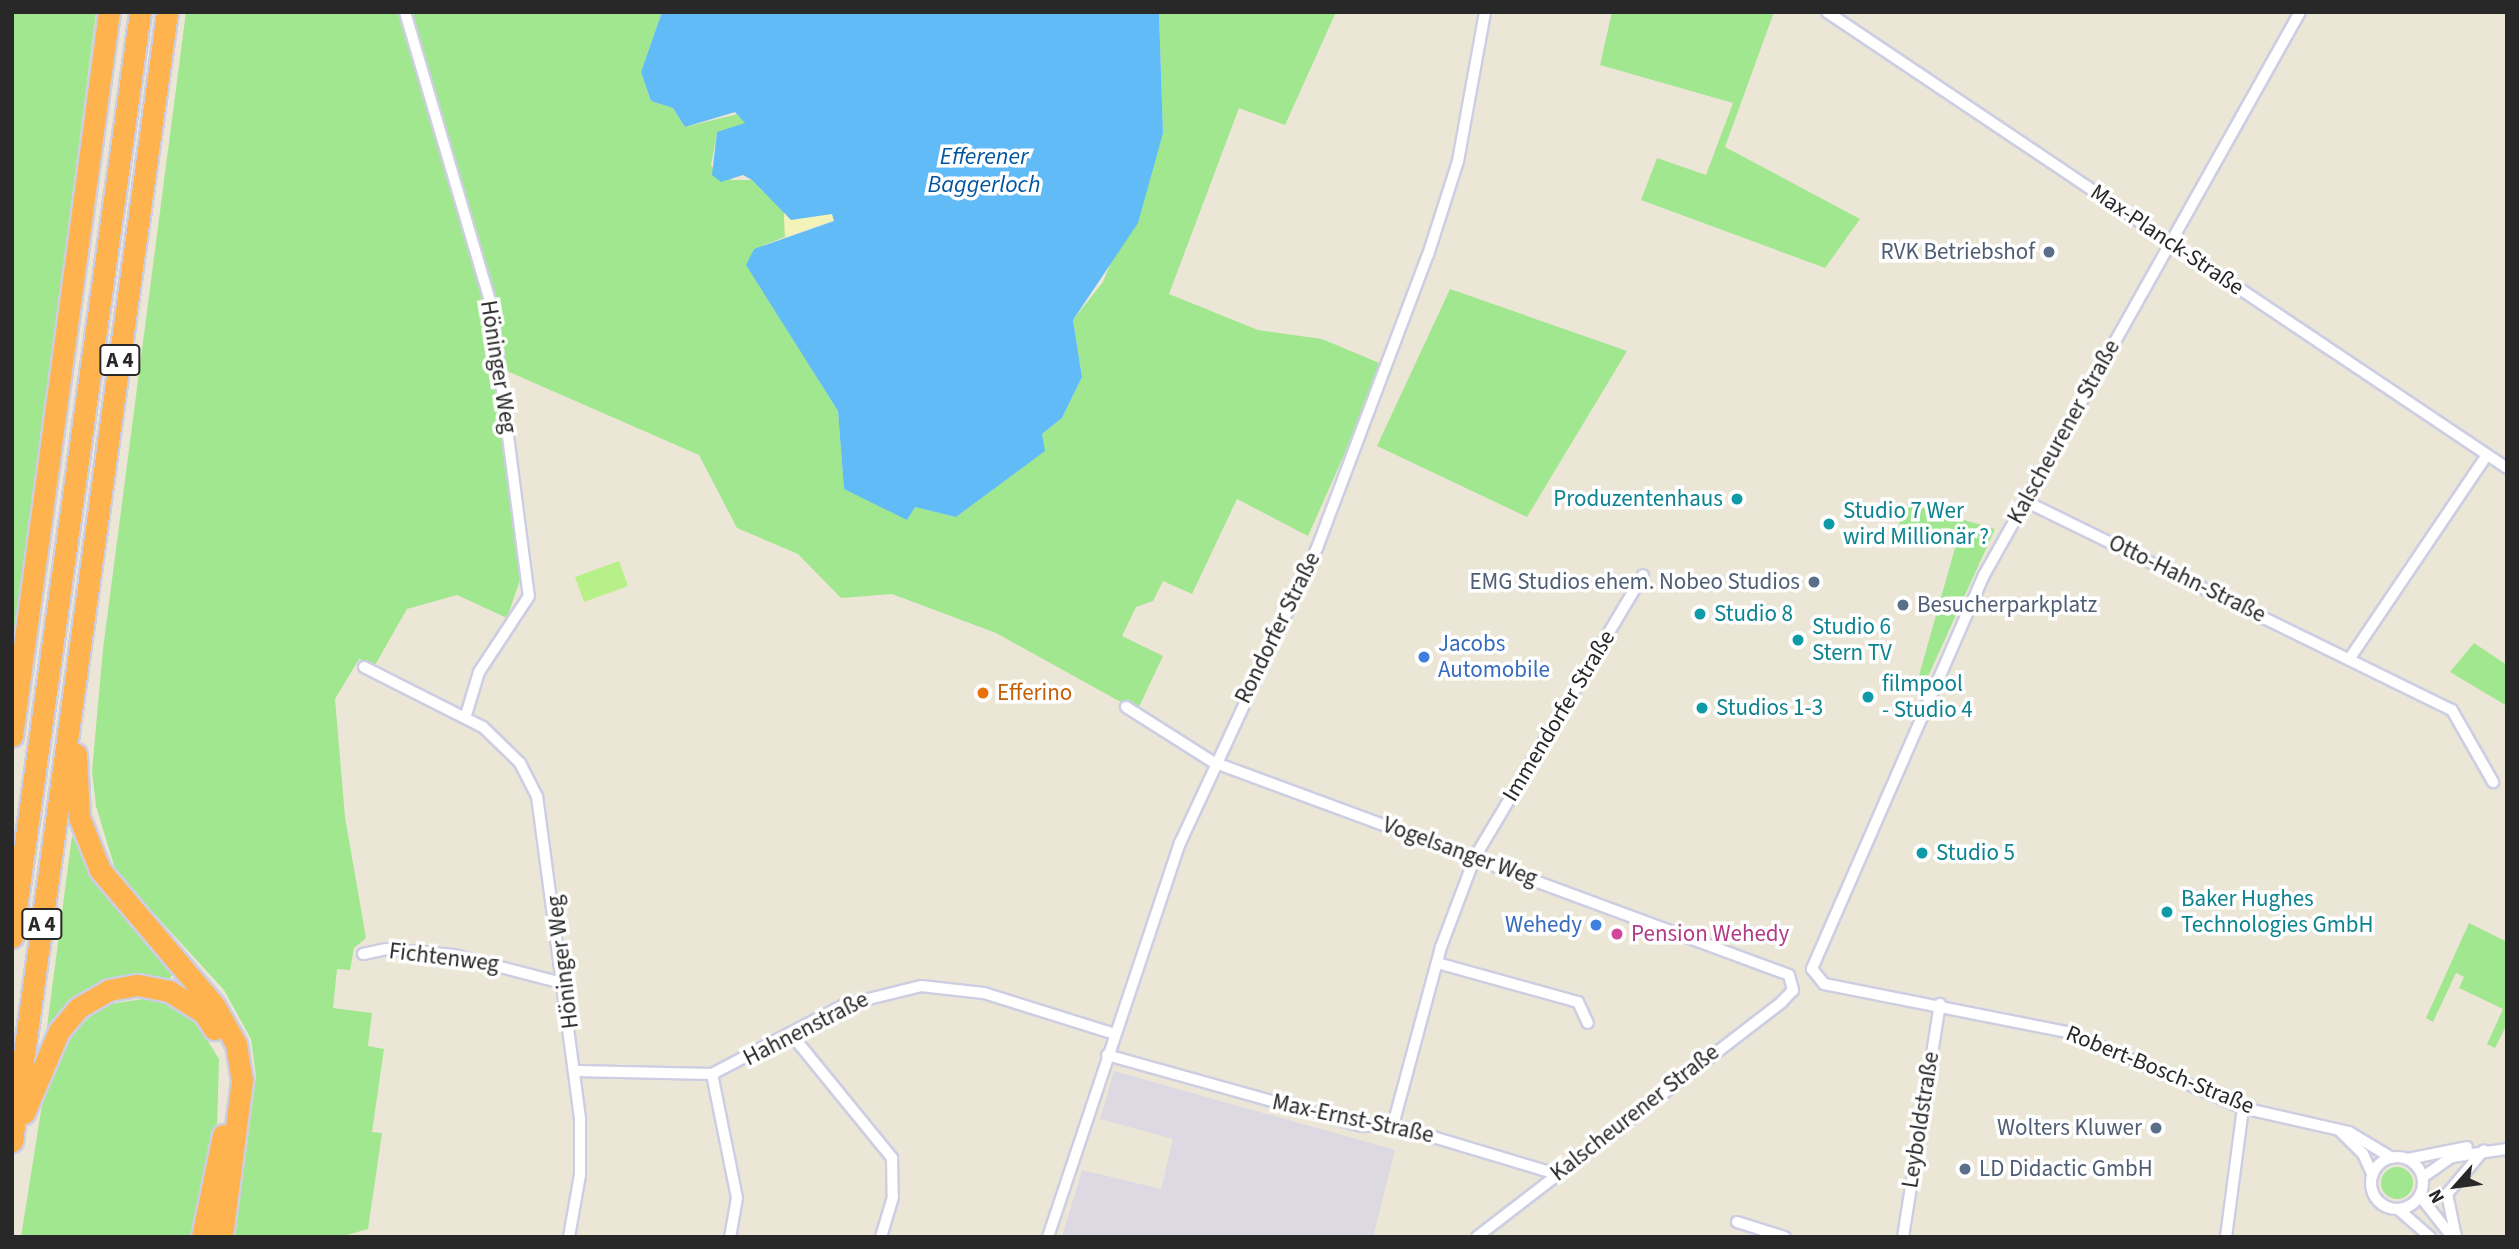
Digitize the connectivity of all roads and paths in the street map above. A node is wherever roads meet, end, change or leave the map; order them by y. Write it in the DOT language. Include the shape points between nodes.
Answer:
graph roads {
  1 [pos="109,12"];
  2 [pos="140,12"];
  3 [pos="167,12"];
  4 [pos="405,12"];
  5 [pos="1485,12"];
  6 [pos="1827,12"];
  7 [pos="2300,12"];
  8 [pos="84,198"];
  9 [pos="2171,242"];
  10 [pos="79,450"];
  11 [pos="2487,455"];
  12 [pos="2507,468"];
  13 [pos="2025,501"];
  14 [pos="1643,575"];
  15 [pos="2350,658"];
  16 [pos="364,667"];
  17 [pos="73,707"];
  18 [pos="1126,707"];
  19 [pos="466,715"];
  20 [pos="12,736"];
  21 [pos="1213,762"];
  22 [pos="2493,782"];
  23 [pos="1475,857"];
  24 [pos="12,937"];
  25 [pos="363,954"];
  26 [pos="1441,964"];
  27 [pos="1818,981"];
  28 [pos="566,984"];
  29 [pos="1793,990"];
  30 [pos="1940,1004"];
  31 [pos="1588,1023"];
  32 [pos="791,1034"];
  33 [pos="1115,1034"];
  34 [pos="1108,1055"];
  35 [pos="576,1071"];
  36 [pos="712,1073"];
  37 [pos="2243,1108"];
  38 [pos="1394,1125"];
  39 [pos="2337,1130"];
  40 [pos="12,1141"];
  41 [pos="2507,1149"];
  42 [pos="2484,1150"];
  43 [pos="2392,1158"];
  44 [pos="2407,1159"];
  45 [pos="1556,1174"];
  46 [pos="2373,1175"];
  47 [pos="2423,1177"];
  48 [pos="2420,1196"];
  49 [pos="2398,1209"];
  50 [pos="1737,1222"];
  51 [pos="2428,1235"];
  52 [pos="202,1237"];
  53 [pos="222,1237"];
  54 [pos="569,1237"];
  55 [pos="730,1237"];
  56 [pos="881,1237"];
  57 [pos="1048,1237"];
  58 [pos="1477,1237"];
  59 [pos="1784,1237"];
  60 [pos="1903,1237"];
  61 [pos="2226,1237"];
  62 [pos="2454,1237"];
  1 -- 8 [label="highway"];
  2 -- 10 [label="highway, A 4"];
  3 -- 17 [label="highway, A 4"];
  4 -- 19 [label="street, Höninger Weg" via="491,305 529,596 479,672"];
  5 -- 21 [label="street, Rondorfer Straße" via="1458,161 1428,255 1317,548"];
  6 -- 9 [label="street, Max-Planck-Straße"];
  7 -- 9 [label="street, Kalscheurener Straße"];
  8 -- 10 [label="highway"];
  8 -- 20 [label="highway"];
  9 -- 11 [label="street, Max-Planck-Straße"];
  9 -- 13 [label="street, Kalscheurener Straße"];
  10 -- 24 [label="highway, A 4"];
  11 -- 12 [label="street, Max-Planck-Straße"];
  11 -- 15 [label="street"];
  13 -- 15 [label="street, Otto-Hahn-Straße"];
  13 -- 27 [label="street, Kalscheurener Straße" via="1984,575 1814,954"];
  14 -- 23 [label="street, Immendorfer Straße"];
  15 -- 22 [label="street, Otto-Hahn-Straße" via="2452,710"];
  16 -- 19 [label="street, Höninger Weg" via="394,687"];
  17 -- 40 [label="highway, A 4"];
  17 -- 53 [label="highway" via="79,817 92,855 125,907 214,1005 236,1044 242,1080"];
  18 -- 21 [label="street, Vogelsanger Weg"];
  19 -- 28 [label="street, Höninger Weg" via="512,754 537,796"];
  21 -- 23 [label="street, Vogelsanger Weg"];
  21 -- 33 [label="street, Rondorfer Straße"];
  23 -- 26 [label="street, Immendorfer Straße" via="1441,947"];
  23 -- 29 [label="street, Vogelsanger Weg" via="1779,969"];
  25 -- 28 [label="street, Fichtenweg" via="386,949 454,955"];
  26 -- 31 [label="street" via="1578,1002"];
  26 -- 38 [label="street, Immendorfer Straße"];
  27 -- 30 [label="street, Robert-Bosch-Straße"];
  28 -- 35 [label="street, Höninger Weg"];
  29 -- 45 [label="street, Kalscheurener Straße" via="1647,1110"];
  30 -- 37 [label="street, Robert-Bosch-Straße" via="2071,1033"];
  30 -- 60 [label="street, Leyboldstraße"];
  32 -- 33 [label="street, Hahnenstraße" via="861,998 921,986 984,993"];
  32 -- 36 [label="street, Hahnenstraße"];
  32 -- 56 [label="street" via="891,1158 893,1197"];
  33 -- 34 [label="street, Rondorfer Straße"];
  34 -- 38 [label="street, Max-Ernst-Straße" via="1362,1126"];
  34 -- 57 [label="street, Rondorfer Straße"];
  35 -- 36 [label="street, Hahnenstraße"];
  35 -- 54 [label="street, Höninger Weg" via="582,1143"];
  36 -- 55 [label="street" via="737,1198"];
  37 -- 39 [label="street, Robert-Bosch-Straße"];
  37 -- 61 [label="street"];
  38 -- 45 [label="street, Max-Ernst-Straße"];
  39 -- 43 [label="street, Robert-Bosch-Straße"];
  39 -- 46 [label="street, Robert-Bosch-Straße" via="2363,1154"];
  40 -- 52 [label="highway" via="59,1031 78,1008 109,990 138,985 169,990 204,1013 226,1056 225,1124"];
  41 -- 42 [label="street"];
  42 -- 44 [label="street" via="2451,1149"];
  42 -- 47 [label="street" via="2436,1164"];
  42 -- 62 [label="street" via="2465,1164 2447,1194"];
  43 -- 44 [label="street"];
  43 -- 46 [label="street"];
  44 -- 47 [label="street"];
  45 -- 58 [label="street, Kalscheurener Straße"];
  46 -- 49 [label="street" via="2375,1197"];
  47 -- 48 [label="street"];
  48 -- 49 [label="street"];
  48 -- 62 [label="street"];
  49 -- 51 [label="street"];
  50 -- 59 [label="street"];
}
